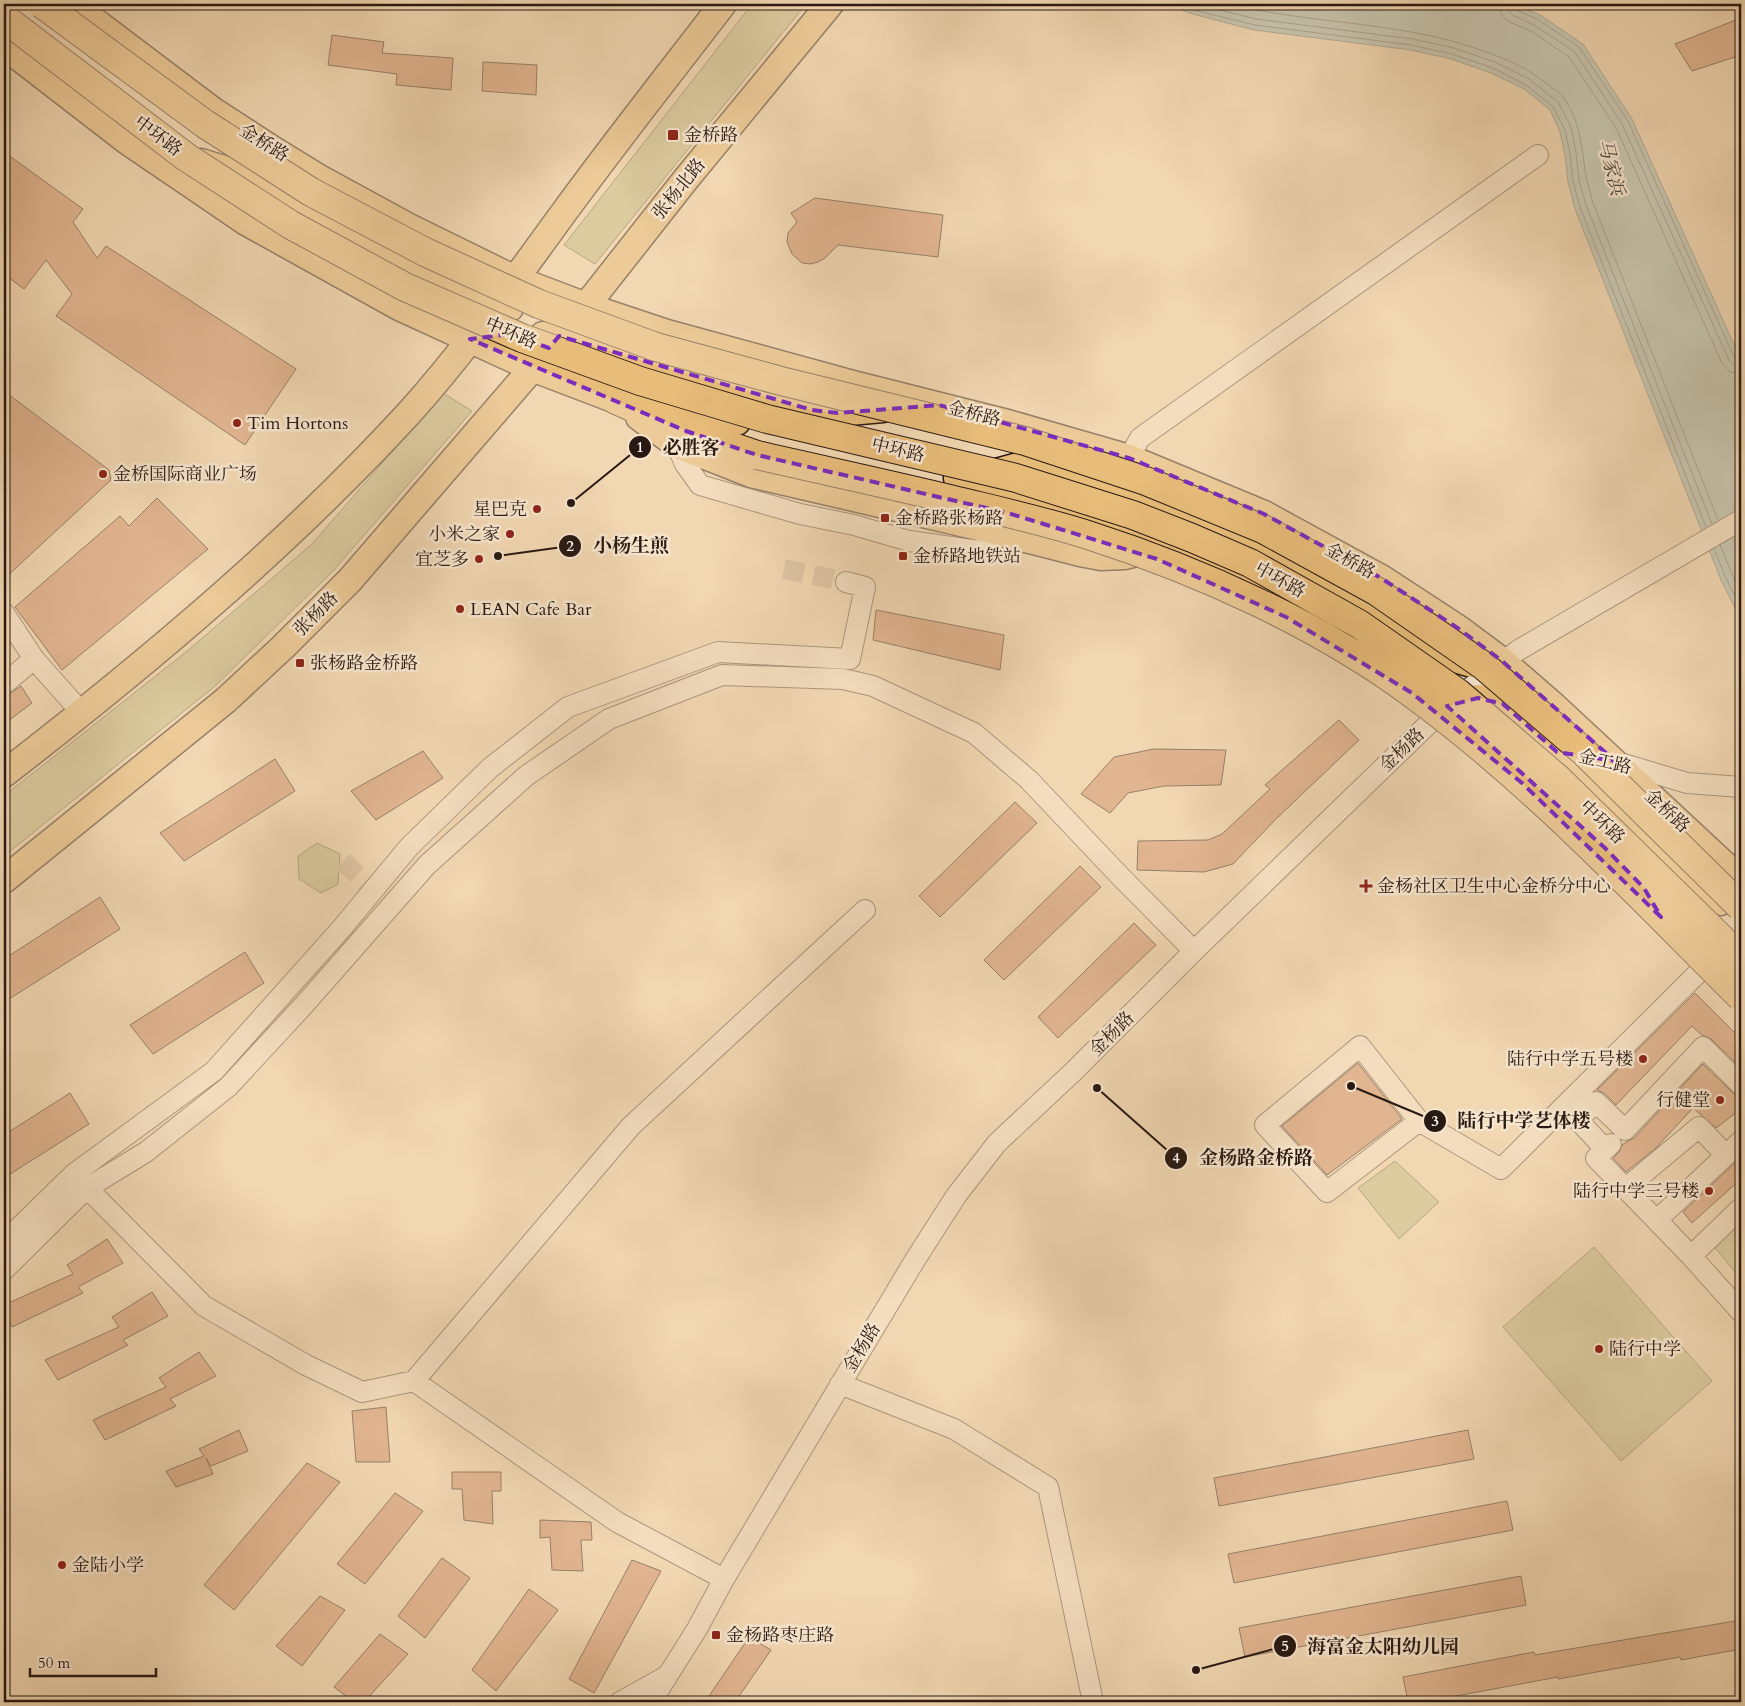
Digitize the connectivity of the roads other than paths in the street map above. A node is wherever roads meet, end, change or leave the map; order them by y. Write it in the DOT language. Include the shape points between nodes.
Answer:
graph roads {
  1 [pos="42,4"];
  2 [pos="72,4"];
  3 [pos="723,4"];
  4 [pos="830,4"];
  5 [pos="4,18"];
  6 [pos="4,46"];
  7 [pos="127,141"];
  8 [pos="1538,155"];
  9 [pos="515,279"];
  10 [pos="495,305"];
  11 [pos="586,306"];
  12 [pos="559,336"];
  13 [pos="470,339"];
  14 [pos="532,368"];
  15 [pos="616,400"];
  16 [pos="939,406"];
  17 [pos="1129,458"];
  18 [pos="965,480"];
  19 [pos="1100,516"];
  20 [pos="1741,520"];
  21 [pos="1187,526"];
  22 [pos="1167,546"];
  23 [pos="846,582"];
  24 [pos="4,613"];
  25 [pos="34,659"];
  26 [pos="1502,662"];
  27 [pos="4,684"];
  28 [pos="1447,706"];
  29 [pos="82,714"];
  30 [pos="1557,752"];
  31 [pos="1615,761"];
  32 [pos="4,774"];
  33 [pos="1741,787"];
  34 [pos="1578,836"];
  35 [pos="4,880"];
  36 [pos="1741,880"];
  37 [pos="1644,888"];
  38 [pos="1741,907"];
  39 [pos="865,910"];
  40 [pos="1741,918"];
  41 [pos="1194,951"];
  42 [pos="1741,958"];
  43 [pos="1699,972"];
  44 [pos="1741,972"];
  45 [pos="1741,997"];
  46 [pos="1741,1011"];
  47 [pos="1741,1085"];
  48 [pos="1419,1121"];
  49 [pos="1625,1130"];
  50 [pos="1741,1141"];
  51 [pos="1605,1149"];
  52 [pos="1726,1155"];
  53 [pos="87,1188"];
  54 [pos="1626,1188"];
  55 [pos="1741,1208"];
  56 [pos="1657,1220"];
  57 [pos="4,1242"];
  58 [pos="1692,1256"];
  59 [pos="4,1270"];
  60 [pos="1739,1303"];
  61 [pos="414,1382"];
  62 [pos="840,1384"];
  63 [pos="724,1579"];
  64 [pos="666,1676"];
  65 [pos="620,1702"];
  66 [pos="651,1702"];
  67 [pos="1092,1702"];
  1 -- 38 [label="highway, 中环路, bridge" via="205,124 311,192 425,252 539,304 656,347 1025,442 1146,481 1263,529 1376,591 1484,666 1582,750"];
  2 -- 9 [label="main road, 金桥路" via="215,112 321,179 409,228"];
  3 -- 9 [label="main road"];
  4 -- 11 [label="main road, 张杨北路"];
  5 -- 21 [label="highway, 中环路, bridge" via="186,157 291,226 405,287 512,334 649,384 767,419 1016,478 1133,515"];
  6 -- 7 [label="main road"];
  7 -- 10 [label="main road" via="259,182 398,260 478,300"];
  7 -- 13 [label="main road" via="246,222 398,307"];
  8 -- 17 [label="street" via="1140,438"];
  9 -- 10 [label="main road"];
  9 -- 11 [label="main road, 金桥路"];
  10 -- 11 [label="main road" via="534,311"];
  10 -- 13 [label="main road"];
  11 -- 12 [label="main road, 张杨路"];
  11 -- 16 [label="main road, 金桥路" via="676,336"];
  12 -- 13 [label="main road" via="519,332"];
  12 -- 14 [label="main road, 张杨路"];
  12 -- 16 [label="main road" via="730,390 812,410 838,412"];
  13 -- 14 [label="main road"];
  13 -- 29 [label="main road" via="409,413 299,525 173,639"];
  14 -- 15 [label="main road"];
  14 -- 35 [label="main road, 张杨路" via="350,580 283,647 226,700"];
  15 -- 18 [label="main road" via="687,410 762,427"];
  15 -- 22 [label="main road" via="677,445 751,474 1080,554 1125,556"];
  15 -- 34 [label="highway, bridge" via="686,430 757,455 998,511 1086,535 1157,559 1225,588 1347,650 1412,693 1468,736"];
  16 -- 17 [label="main road, 金桥路"];
  17 -- 26 [label="main road, 金桥路" via="1264,514 1382,578 1458,628"];
  18 -- 19 [label="main road"];
  18 -- 21 [label="main road" via="1018,466 1036,466 1117,490"];
  19 -- 21 [label="main road"];
  19 -- 22 [label="main road"];
  20 -- 26 [label="street, 金杨路"];
  21 -- 26 [label="main road" via="1268,551 1368,606 1441,655 1472,664"];
  21 -- 34 [label="highway, bridge" via="1388,660 1448,706 1504,756"];
  21 -- 42 [label="highway, 中环路, bridge" via="1359,624 1458,693 1557,778"];
  22 -- 28 [label="main road" via="1245,581 1350,638"];
  23 -- 57 [label="street" via="865,587 850,659 718,652 568,707 490,768 409,847 341,930 214,1071 75,1173"];
  24 -- 25 [label="street"];
  25 -- 27 [label="street"];
  25 -- 29 [label="street"];
  26 -- 28 [label="street, 金杨路"];
  26 -- 31 [label="main road, 金桥路"];
  28 -- 30 [label="main road" via="1478,698 1503,704"];
  28 -- 37 [label="main road" via="1585,829"];
  28 -- 41 [label="street, 金杨路"];
  29 -- 32 [label="main road"];
  30 -- 31 [label="street, 金工路"];
  30 -- 40 [label="main road" via="1683,870"];
  31 -- 33 [label="street, 金工路" via="1687,783"];
  31 -- 36 [label="main road, 金桥路"];
  34 -- 45 [label="highway, bridge"];
  37 -- 43 [label="main road" via="1686,961"];
  37 -- 44 [label="main road"];
  39 -- 61 [label="street" via="631,1126"];
  41 -- 53 [label="street" via="1029,780 974,733 873,686 843,679 722,675 610,719 526,776 426,865 228,1087 146,1152"];
  41 -- 62 [label="street, 金杨路" via="997,1143 956,1196"];
  43 -- 46 [label="main road"];
  43 -- 48 [label="street" via="1501,1168"];
  47 -- 49 [label="street" via="1702,1047"];
  48 -- 48 [label="street" via="1327,1192 1265,1125 1360,1046"];
  49 -- 51 [label="street"];
  49 -- 51 [label="street" via="1596,1102 1578,1120"];
  50 -- 52 [label="street"];
  51 -- 54 [label="street" via="1596,1158"];
  52 -- 54 [label="street" via="1699,1127"];
  52 -- 56 [label="street"];
  53 -- 59 [label="street"];
  53 -- 61 [label="street" via="204,1306 306,1365 362,1392"];
  54 -- 56 [label="street"];
  55 -- 58 [label="street"];
  56 -- 58 [label="street"];
  58 -- 60 [label="street"];
  61 -- 63 [label="street" via="617,1522"];
  62 -- 63 [label="street, 金杨路"];
  62 -- 67 [label="street" via="954,1429 1048,1487"];
  63 -- 64 [label="street, 金杨路"];
  64 -- 65 [label="street"];
  64 -- 66 [label="street, 金杨路"];
}
